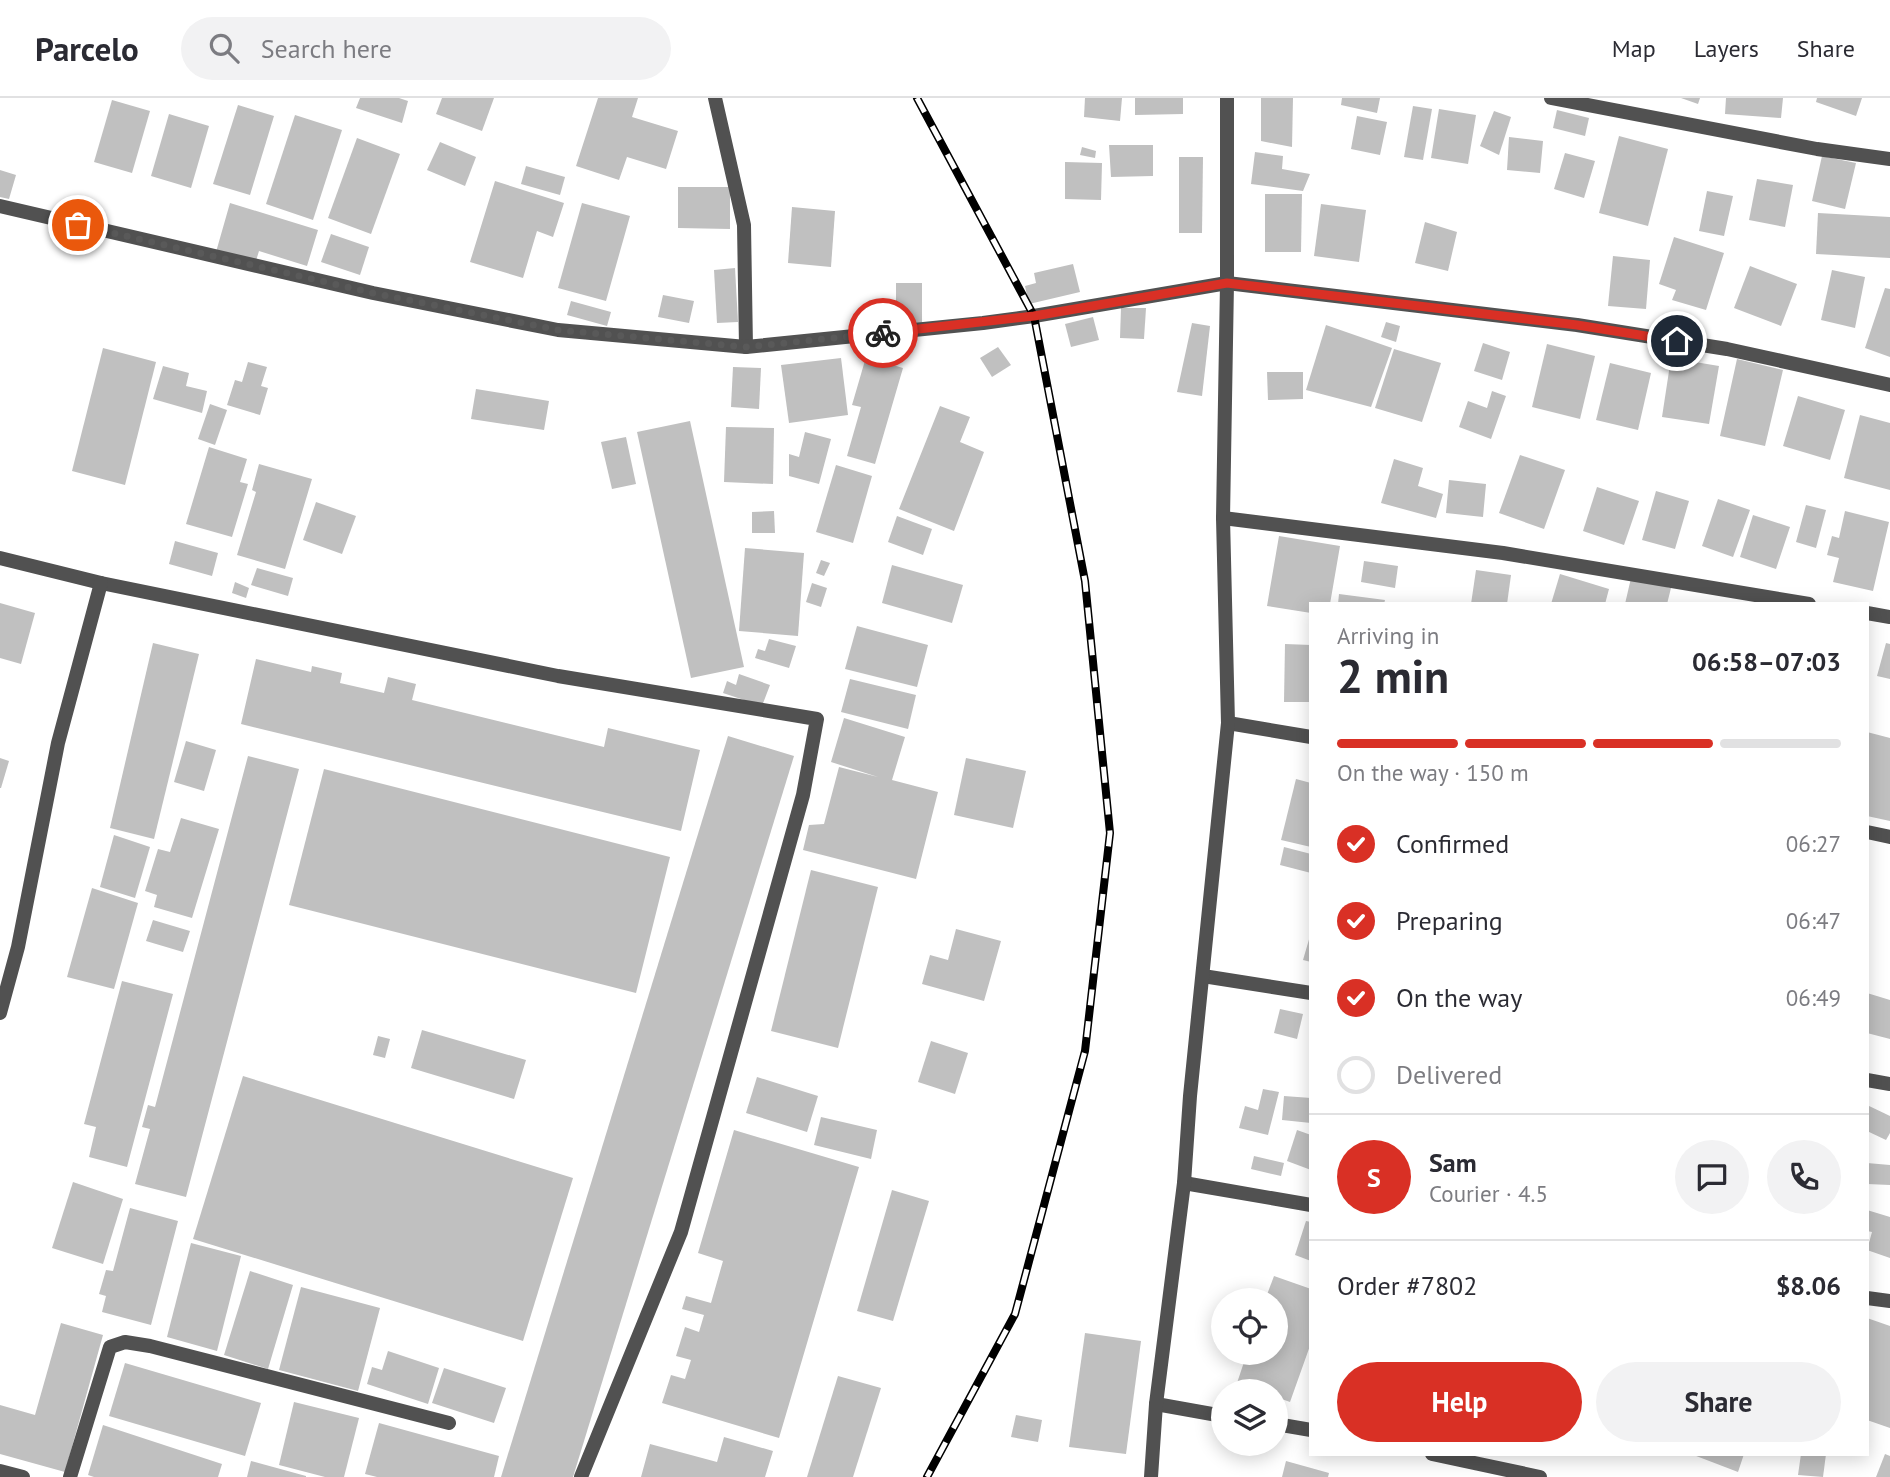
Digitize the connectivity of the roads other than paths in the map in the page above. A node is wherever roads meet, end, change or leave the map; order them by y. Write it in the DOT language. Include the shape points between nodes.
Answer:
graph roads {
  1 [pos="715,98"];
  2 [pos="1227,98"];
  3 [pos="1551,98"];
  4 [pos="1890,159"];
  5 [pos="0,206"];
  6 [pos="1227,283"];
  7 [pos="746,347"];
  8 [pos="1890,385"];
  9 [pos="1223,518"];
  10 [pos="0,558"];
  11 [pos="101,583"];
  12 [pos="1797,602"];
  13 [pos="1869,613"];
  14 [pos="1890,617"];
  15 [pos="1228,723"];
  16 [pos="1309,737"];
  17 [pos="1869,832"];
  18 [pos="1890,837"];
  19 [pos="1203,976"];
  20 [pos="1309,993"];
  21 [pos="1,1007"];
  22 [pos="1869,1080"];
  23 [pos="1890,1084"];
  24 [pos="1184,1183"];
  25 [pos="1309,1205"];
  26 [pos="1869,1298"];
  27 [pos="1890,1301"];
  28 [pos="1156,1404"];
  29 [pos="1211,1414"];
  30 [pos="449,1423"];
  31 [pos="1288,1426"];
  32 [pos="1309,1430"];
  33 [pos="1441,1456"];
  34 [pos="0,1471"];
  35 [pos="23,1477"];
  36 [pos="70,1477"];
  37 [pos="581,1477"];
  38 [pos="1151,1477"];
  39 [pos="1540,1477"];
  1 -- 7 [label="street" via="744,225"];
  2 -- 6 [label="street"];
  3 -- 4 [label="street"];
  5 -- 7 [label="street" via="360,290 558,330"];
  6 -- 7 [label="street" via="996,321"];
  6 -- 8 [label="street" via="1591,327 1727,349"];
  6 -- 9 [label="street"];
  9 -- 12 [label="street" via="1503,553"];
  9 -- 15 [label="street"];
  10 -- 11 [label="street"];
  11 -- 21 [label="street" via="58,743 18,947"];
  11 -- 37 [label="street" via="558,676 817,719 803,794 681,1232"];
  13 -- 14 [label="street"];
  15 -- 16 [label="street"];
  15 -- 19 [label="street"];
  17 -- 18 [label="street"];
  19 -- 20 [label="street"];
  19 -- 24 [label="street"];
  22 -- 23 [label="street"];
  24 -- 25 [label="street"];
  24 -- 28 [label="street"];
  26 -- 27 [label="street"];
  28 -- 29 [label="street"];
  28 -- 38 [label="street"];
  30 -- 36 [label="street" via="125,1342 110,1347"];
  31 -- 32 [label="street"];
  33 -- 39 [label="street"];
  34 -- 35 [label="street"];
}
